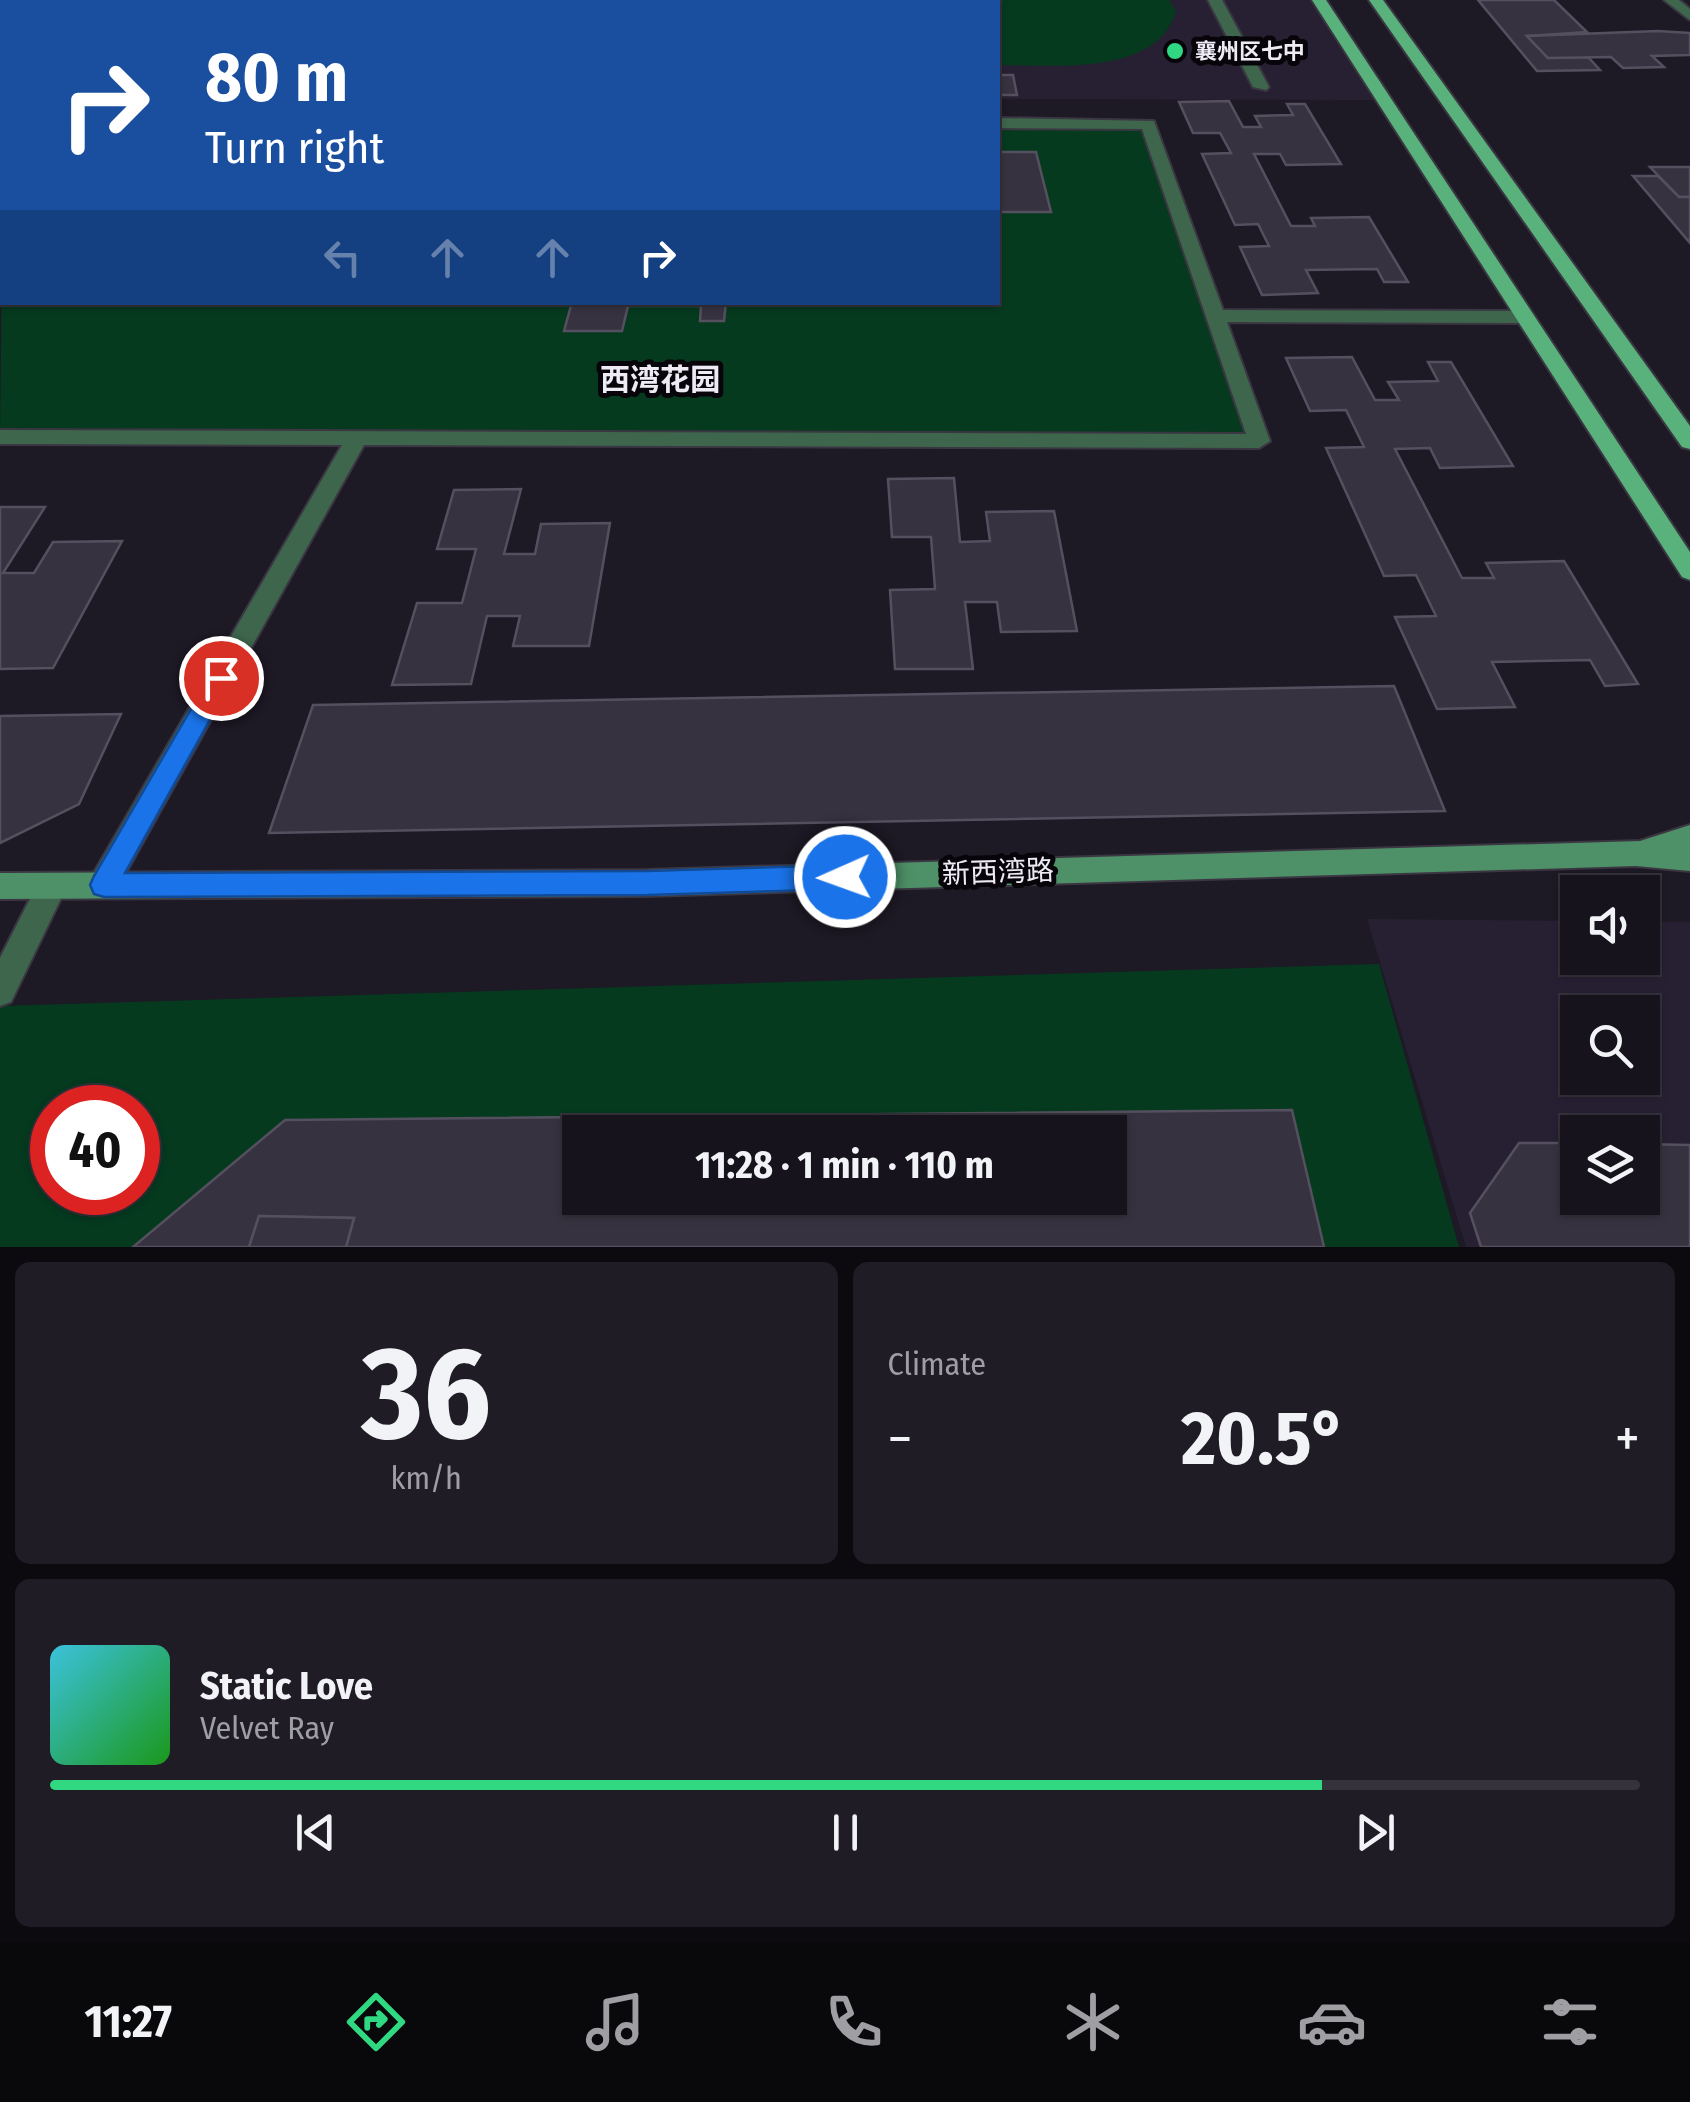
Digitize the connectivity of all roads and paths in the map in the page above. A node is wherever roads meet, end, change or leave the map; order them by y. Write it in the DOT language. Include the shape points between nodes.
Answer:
graph roads {
  1 [pos="1215,0"];
  2 [pos="1319,0"];
  3 [pos="1376,0"];
  4 [pos="1671,0"];
  5 [pos="1689,14"];
  6 [pos="1261,87"];
  7 [pos="1000,123"];
  8 [pos="1216,316"];
  9 [pos="1525,318"];
  10 [pos="358,436"];
  11 [pos="0,437"];
  12 [pos="1690,442"];
  13 [pos="1690,571"];
  14 [pos="1690,838"];
  15 [pos="1636,853"];
  16 [pos="1690,858"];
  17 [pos="104,885"];
  18 [pos="0,886"];
  19 [pos="52,886"];
  20 [pos="0,991"];
  1 -- 6 [label="lane"];
  2 -- 9 [label="main road"];
  3 -- 12 [label="main road"];
  4 -- 5 [label="lane"];
  7 -- 8 [label="lane" via="1148,124"];
  8 -- 9 [label="lane"];
  8 -- 10 [label="lane" via="1259,441"];
  9 -- 13 [label="main road"];
  10 -- 11 [label="lane"];
  10 -- 17 [label="lane"];
  14 -- 15 [label="street, 新西湾路"];
  15 -- 16 [label="street, 新西湾路"];
  15 -- 17 [label="street, 新西湾路" via="647,883"];
  17 -- 19 [label="street, 新西湾路"];
  18 -- 19 [label="street, 新西湾路"];
  19 -- 20 [label="lane"];
}
